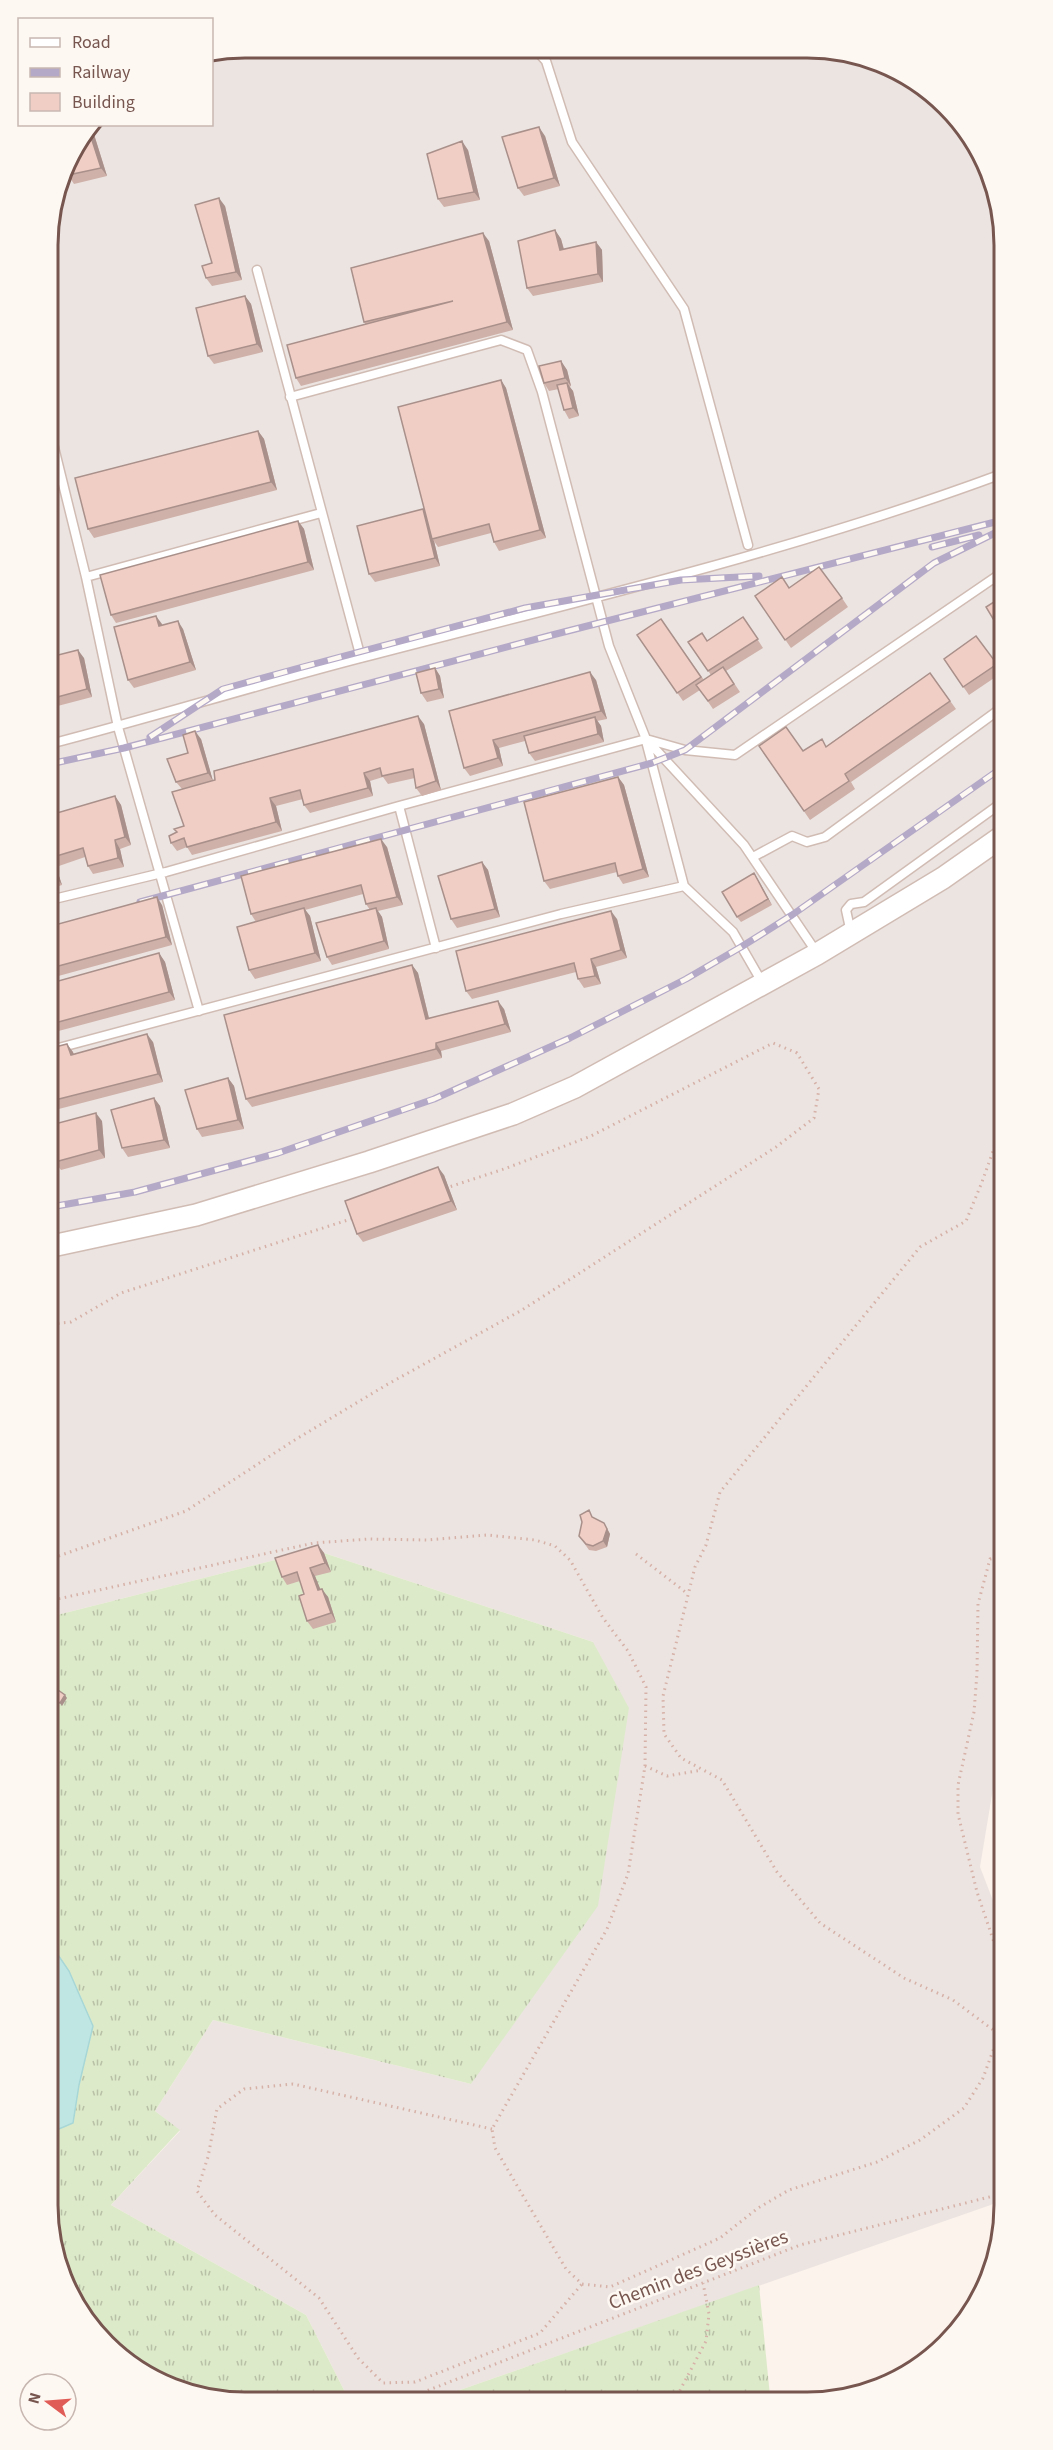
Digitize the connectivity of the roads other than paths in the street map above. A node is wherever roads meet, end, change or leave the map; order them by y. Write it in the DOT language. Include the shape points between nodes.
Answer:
graph roads {
  1 [pos="543,58"];
  2 [pos="257,270"];
  3 [pos="290,397"];
  4 [pos="59,467"];
  5 [pos="994,477"];
  6 [pos="321,513"];
  7 [pos="748,545"];
  8 [pos="86,577"];
  9 [pos="994,577"];
  10 [pos="596,598"];
  11 [pos="361,658"];
  12 [pos="994,713"];
  13 [pos="118,727"];
  14 [pos="646,739"];
  15 [pos="59,742"];
  16 [pos="399,806"];
  17 [pos="994,808"];
  18 [pos="994,842"];
  19 [pos="753,857"];
  20 [pos="159,873"];
  21 [pos="684,886"];
  22 [pos="59,898"];
  23 [pos="851,933"];
  24 [pos="436,948"];
  25 [pos="817,954"];
  26 [pos="763,985"];
  27 [pos="199,1011"];
  28 [pos="59,1048"];
  29 [pos="58,1245"];
  1 -- 7 [label="lane" via="572,142 684,309"];
  2 -- 3 [label="lane"];
  3 -- 6 [label="lane"];
  3 -- 10 [label="lane" via="501,340 527,350 542,392"];
  4 -- 8 [label="lane"];
  5 -- 10 [label="lane" via="908,509"];
  6 -- 8 [label="lane"];
  6 -- 11 [label="lane"];
  8 -- 13 [label="lane"];
  9 -- 14 [label="lane" via="735,755 685,750"];
  10 -- 11 [label="lane"];
  10 -- 14 [label="lane" via="609,646"];
  11 -- 13 [label="lane"];
  12 -- 19 [label="lane" via="825,837 807,842 792,836"];
  13 -- 15 [label="lane"];
  13 -- 20 [label="lane"];
  14 -- 16 [label="lane"];
  14 -- 19 [label="lane"];
  14 -- 21 [label="lane"];
  16 -- 20 [label="lane"];
  16 -- 24 [label="lane"];
  17 -- 23 [label="lane" via="864,902 851,904 846,910"];
  18 -- 23 [label="street" via="944,878"];
  19 -- 25 [label="lane"];
  20 -- 22 [label="lane"];
  20 -- 27 [label="lane"];
  21 -- 24 [label="lane"];
  21 -- 26 [label="lane" via="733,932"];
  23 -- 25 [label="street"];
  24 -- 27 [label="lane"];
  25 -- 26 [label="street"];
  26 -- 29 [label="street" via="574,1087 513,1114 196,1215"];
  27 -- 28 [label="lane"];
}
